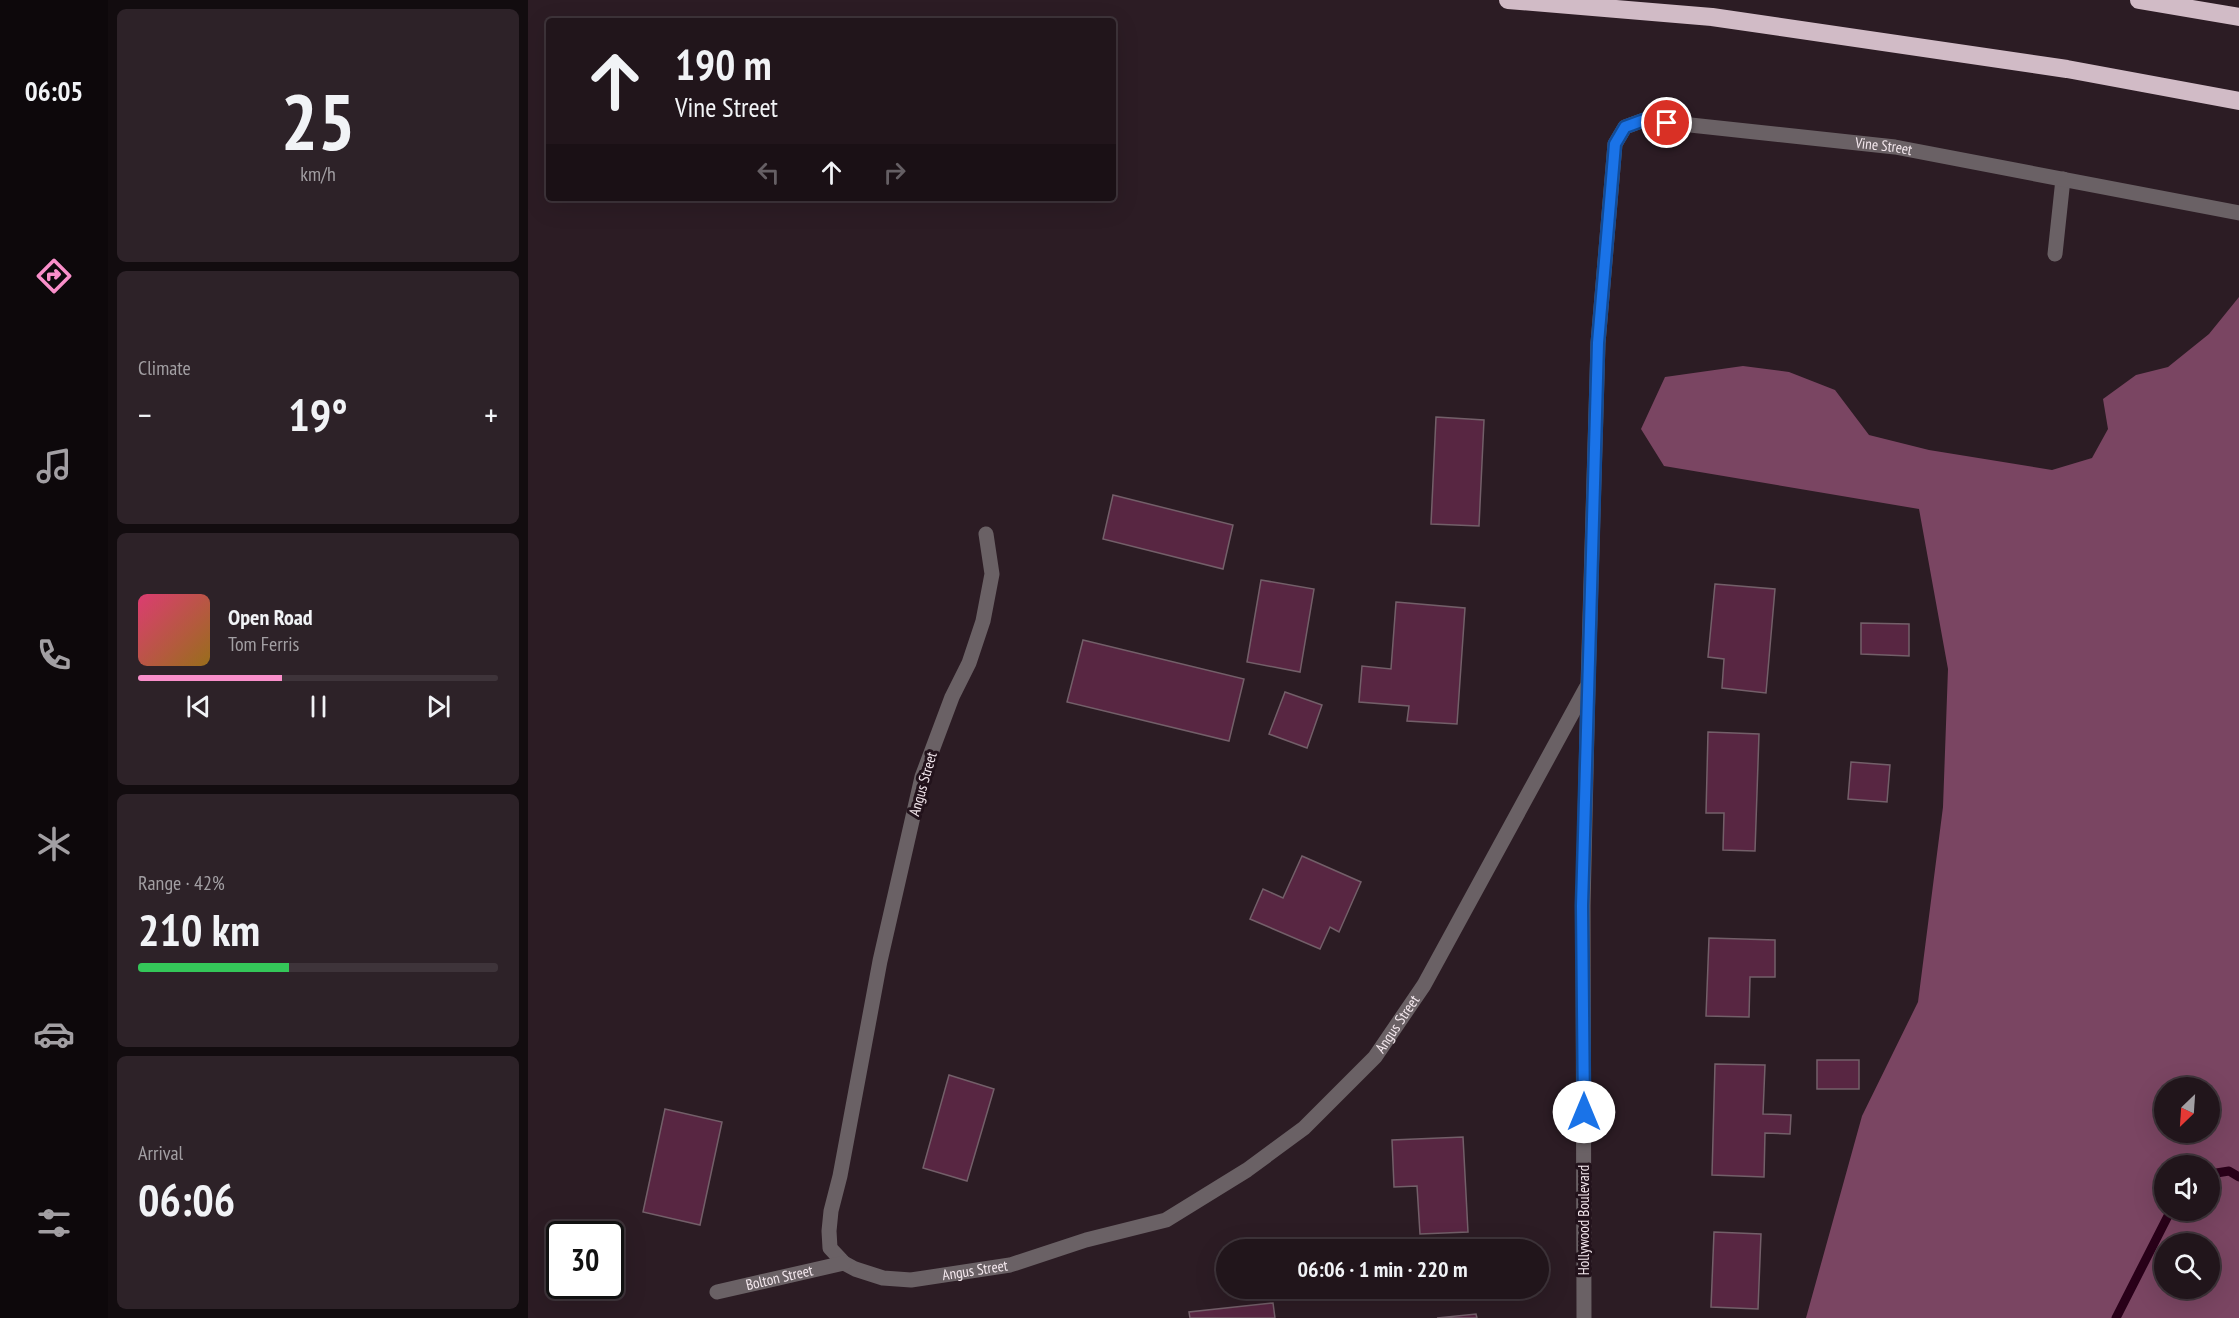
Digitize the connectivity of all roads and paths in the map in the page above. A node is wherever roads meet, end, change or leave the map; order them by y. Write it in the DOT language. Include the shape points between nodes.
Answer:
graph roads {
  1 [pos="1508,0"];
  2 [pos="2139,0"];
  3 [pos="2239,17"];
  4 [pos="2239,101"];
  5 [pos="2063,179"];
  6 [pos="2234,212"];
  7 [pos="1608,223"];
  8 [pos="2055,254"];
  9 [pos="986,534"];
  10 [pos="1587,685"];
  11 [pos="844,1263"];
  12 [pos="717,1292"];
  13 [pos="1584,1318"];
  1 -- 4 [label="highway" via="1746,21 2067,69"];
  2 -- 3 [label="highway"];
  5 -- 6 [label="street, Vine Street"];
  5 -- 7 [label="street, Vine Street" via="1895,147 1644,120 1625,127 1615,144"];
  5 -- 8 [label="street"];
  7 -- 10 [label="street, Hollywood Boulevard" via="1598,343"];
  9 -- 11 [label="street, Angus Street" via="992,574 983,621 921,777 831,1211 830,1248"];
  10 -- 11 [label="street, Angus Street" via="1425,985 1376,1057 1304,1128 1166,1220 1010,1265 911,1280 883,1278"];
  10 -- 13 [label="street, Hollywood Boulevard" via="1582,906"];
  11 -- 12 [label="street, Bolton Street"];
}
